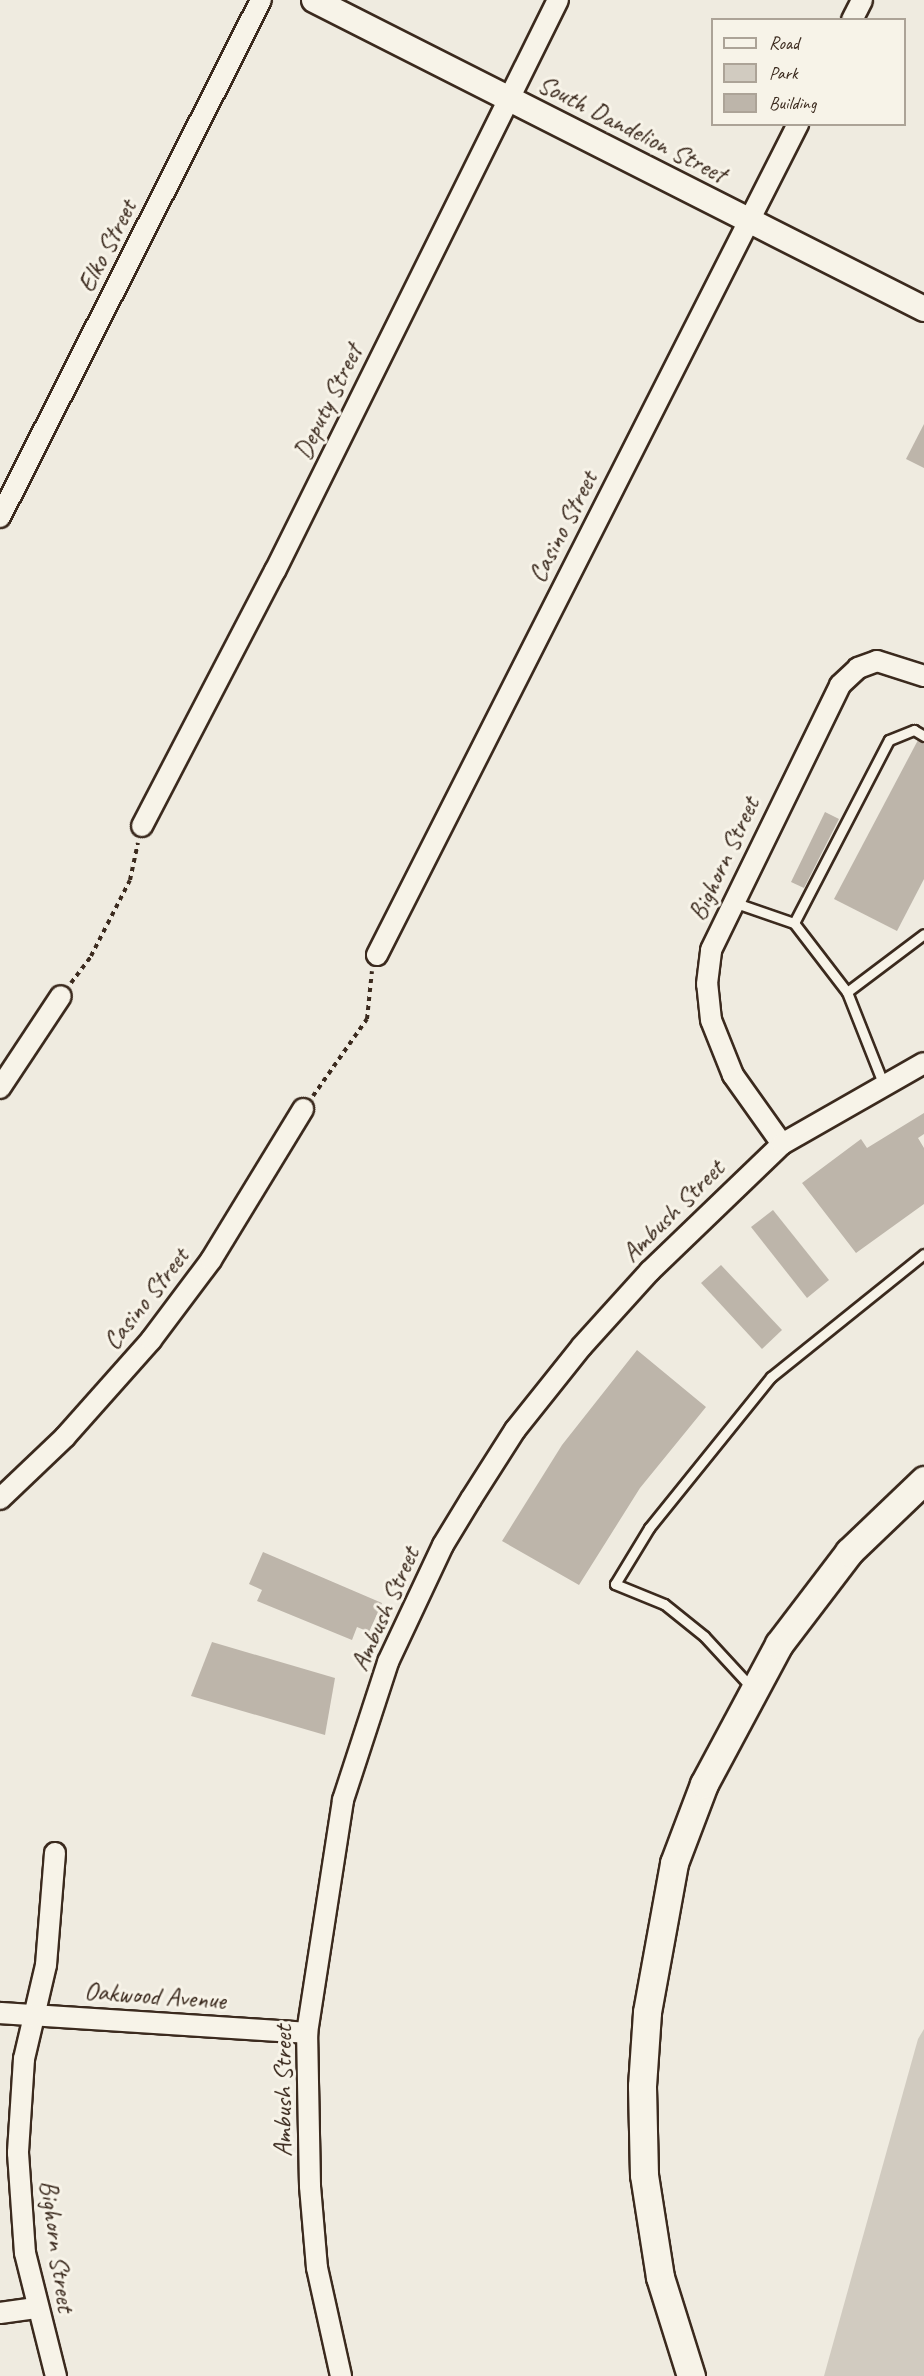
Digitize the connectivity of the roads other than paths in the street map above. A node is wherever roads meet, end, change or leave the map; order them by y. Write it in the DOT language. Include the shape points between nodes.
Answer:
graph roads {
  1 [pos="261,0"];
  2 [pos="314,0"];
  3 [pos="558,0"];
  4 [pos="862,0"];
  5 [pos="853,18"];
  6 [pos="508,97"];
  7 [pos="797,126"];
  8 [pos="748,220"];
  9 [pos="924,309"];
  10 [pos="0,517"];
  11 [pos="924,676"];
  12 [pos="924,736"];
  13 [pos="142,826"];
  14 [pos="732,902"];
  15 [pos="794,923"];
  16 [pos="924,934"];
  17 [pos="377,955"];
  18 [pos="847,992"];
  19 [pos="61,996"];
  20 [pos="924,1063"];
  21 [pos="883,1083"];
  22 [pos="0,1088"];
  23 [pos="303,1108"];
  24 [pos="782,1144"];
  25 [pos="924,1254"];
  26 [pos="924,1480"];
  27 [pos="0,1499"];
  28 [pos="753,1689"];
  29 [pos="55,1853"];
  30 [pos="0,2013"];
  31 [pos="35,2016"];
  32 [pos="307,2033"];
  33 [pos="36,2308"];
  34 [pos="0,2313"];
  35 [pos="56,2376"];
  36 [pos="341,2376"];
  37 [pos="691,2376"];
  1 -- 10 [label="street, Elko Street"];
  2 -- 6 [label="street, South Dandelion Street"];
  3 -- 6 [label="street, Deputy Street"];
  4 -- 5 [label="street"];
  6 -- 8 [label="street, South Dandelion Street"];
  6 -- 13 [label="street, Deputy Street" via="275,571"];
  7 -- 8 [label="street, Casino Street"];
  8 -- 9 [label="street, South Dandelion Street"];
  8 -- 17 [label="street, Casino Street"];
  11 -- 14 [label="street, Bighorn Street" via="877,661 858,668 840,685"];
  12 -- 15 [label="lane" via="914,730 889,740"];
  14 -- 15 [label="lane"];
  14 -- 24 [label="street, Bighorn Street" via="711,950 706,984 711,1020 733,1075"];
  15 -- 18 [label="lane"];
  16 -- 18 [label="lane"];
  18 -- 21 [label="lane"];
  19 -- 22 [label="street"];
  20 -- 21 [label="street, Ambush Street"];
  21 -- 24 [label="street, Ambush Street"];
  23 -- 27 [label="street, Casino Street" via="211,1260 151,1341 65,1437"];
  24 -- 32 [label="street, Ambush Street" via="674,1247 582,1346 515,1430 443,1545 388,1662 360,1737 328,1878"];
  25 -- 28 [label="lane" via="771,1377 649,1528 615,1584 664,1605 704,1636"];
  26 -- 28 [label="main road" via="849,1552 802,1611"];
  28 -- 37 [label="main road" via="704,1784 674,1863 647,2012 642,2086 651,2233"];
  29 -- 31 [label="street, Bighorn Street" via="46,1965"];
  30 -- 31 [label="street, Oakwood Avenue"];
  31 -- 32 [label="street, Oakwood Avenue"];
  31 -- 33 [label="street, Bighorn Street" via="24,2059 18,2153 25,2253"];
  32 -- 36 [label="street, Ambush Street" via="310,2186 317,2268"];
  33 -- 34 [label="street"];
  33 -- 35 [label="street, Bighorn Street"];
}
